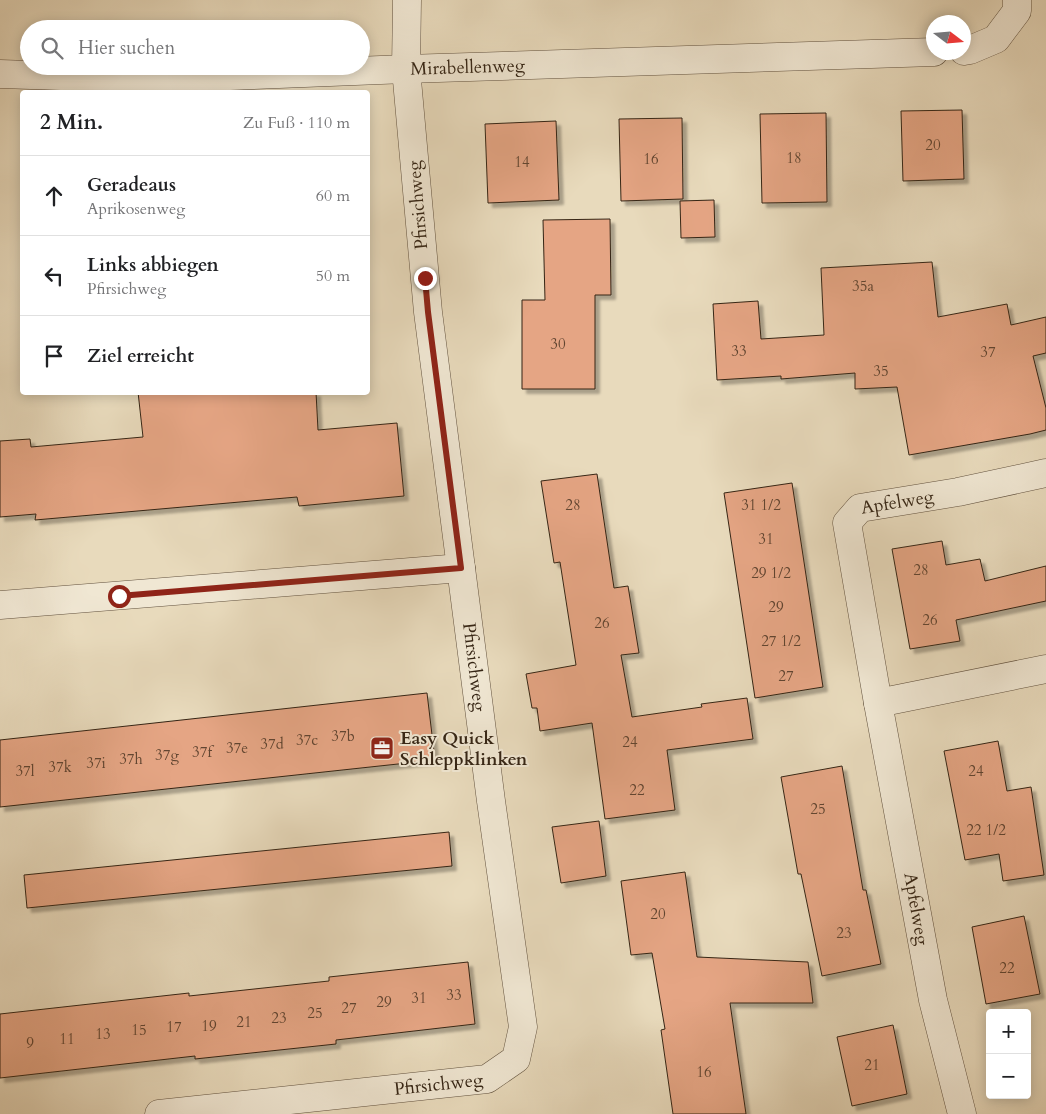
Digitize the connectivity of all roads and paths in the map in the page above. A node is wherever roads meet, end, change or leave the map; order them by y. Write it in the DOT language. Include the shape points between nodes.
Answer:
graph roads {
  1 [pos="407,0"];
  2 [pos="1017,0"];
  3 [pos="971,50"];
  4 [pos="926,52"];
  5 [pos="406,69"];
  6 [pos="370,70"];
  7 [pos="0,74"];
  8 [pos="20,75"];
  9 [pos="30,75"];
  10 [pos="254,75"];
  11 [pos="1046,474"];
  12 [pos="461,568"];
  13 [pos="0,605"];
  14 [pos="1046,669"];
  15 [pos="878,703"];
  16 [pos="340,1104"];
  17 [pos="159,1114"];
  18 [pos="962,1114"];
  1 -- 5 [label="street, Pfirsichweg"];
  2 -- 3 [label="street" via="1017,11 996,39"];
  4 -- 5 [label="street, Mirabellenweg"];
  5 -- 6 [label="street, Mirabellenweg"];
  5 -- 12 [label="street, Pfirsichweg" via="428,312"];
  7 -- 8 [label="street, Mirabellenweg"];
  9 -- 10 [label="street, Mirabellenweg" via="152,79"];
  11 -- 15 [label="street, Apfelweg" via="860,508 846,524"];
  12 -- 13 [label="street"];
  12 -- 16 [label="street, Pfirsichweg" via="523,1027 518,1051 516,1059 487,1079"];
  14 -- 15 [label="street"];
  15 -- 18 [label="street, Apfelweg" via="933,1000"];
  16 -- 17 [label="street, Pfirsichweg"];
}
